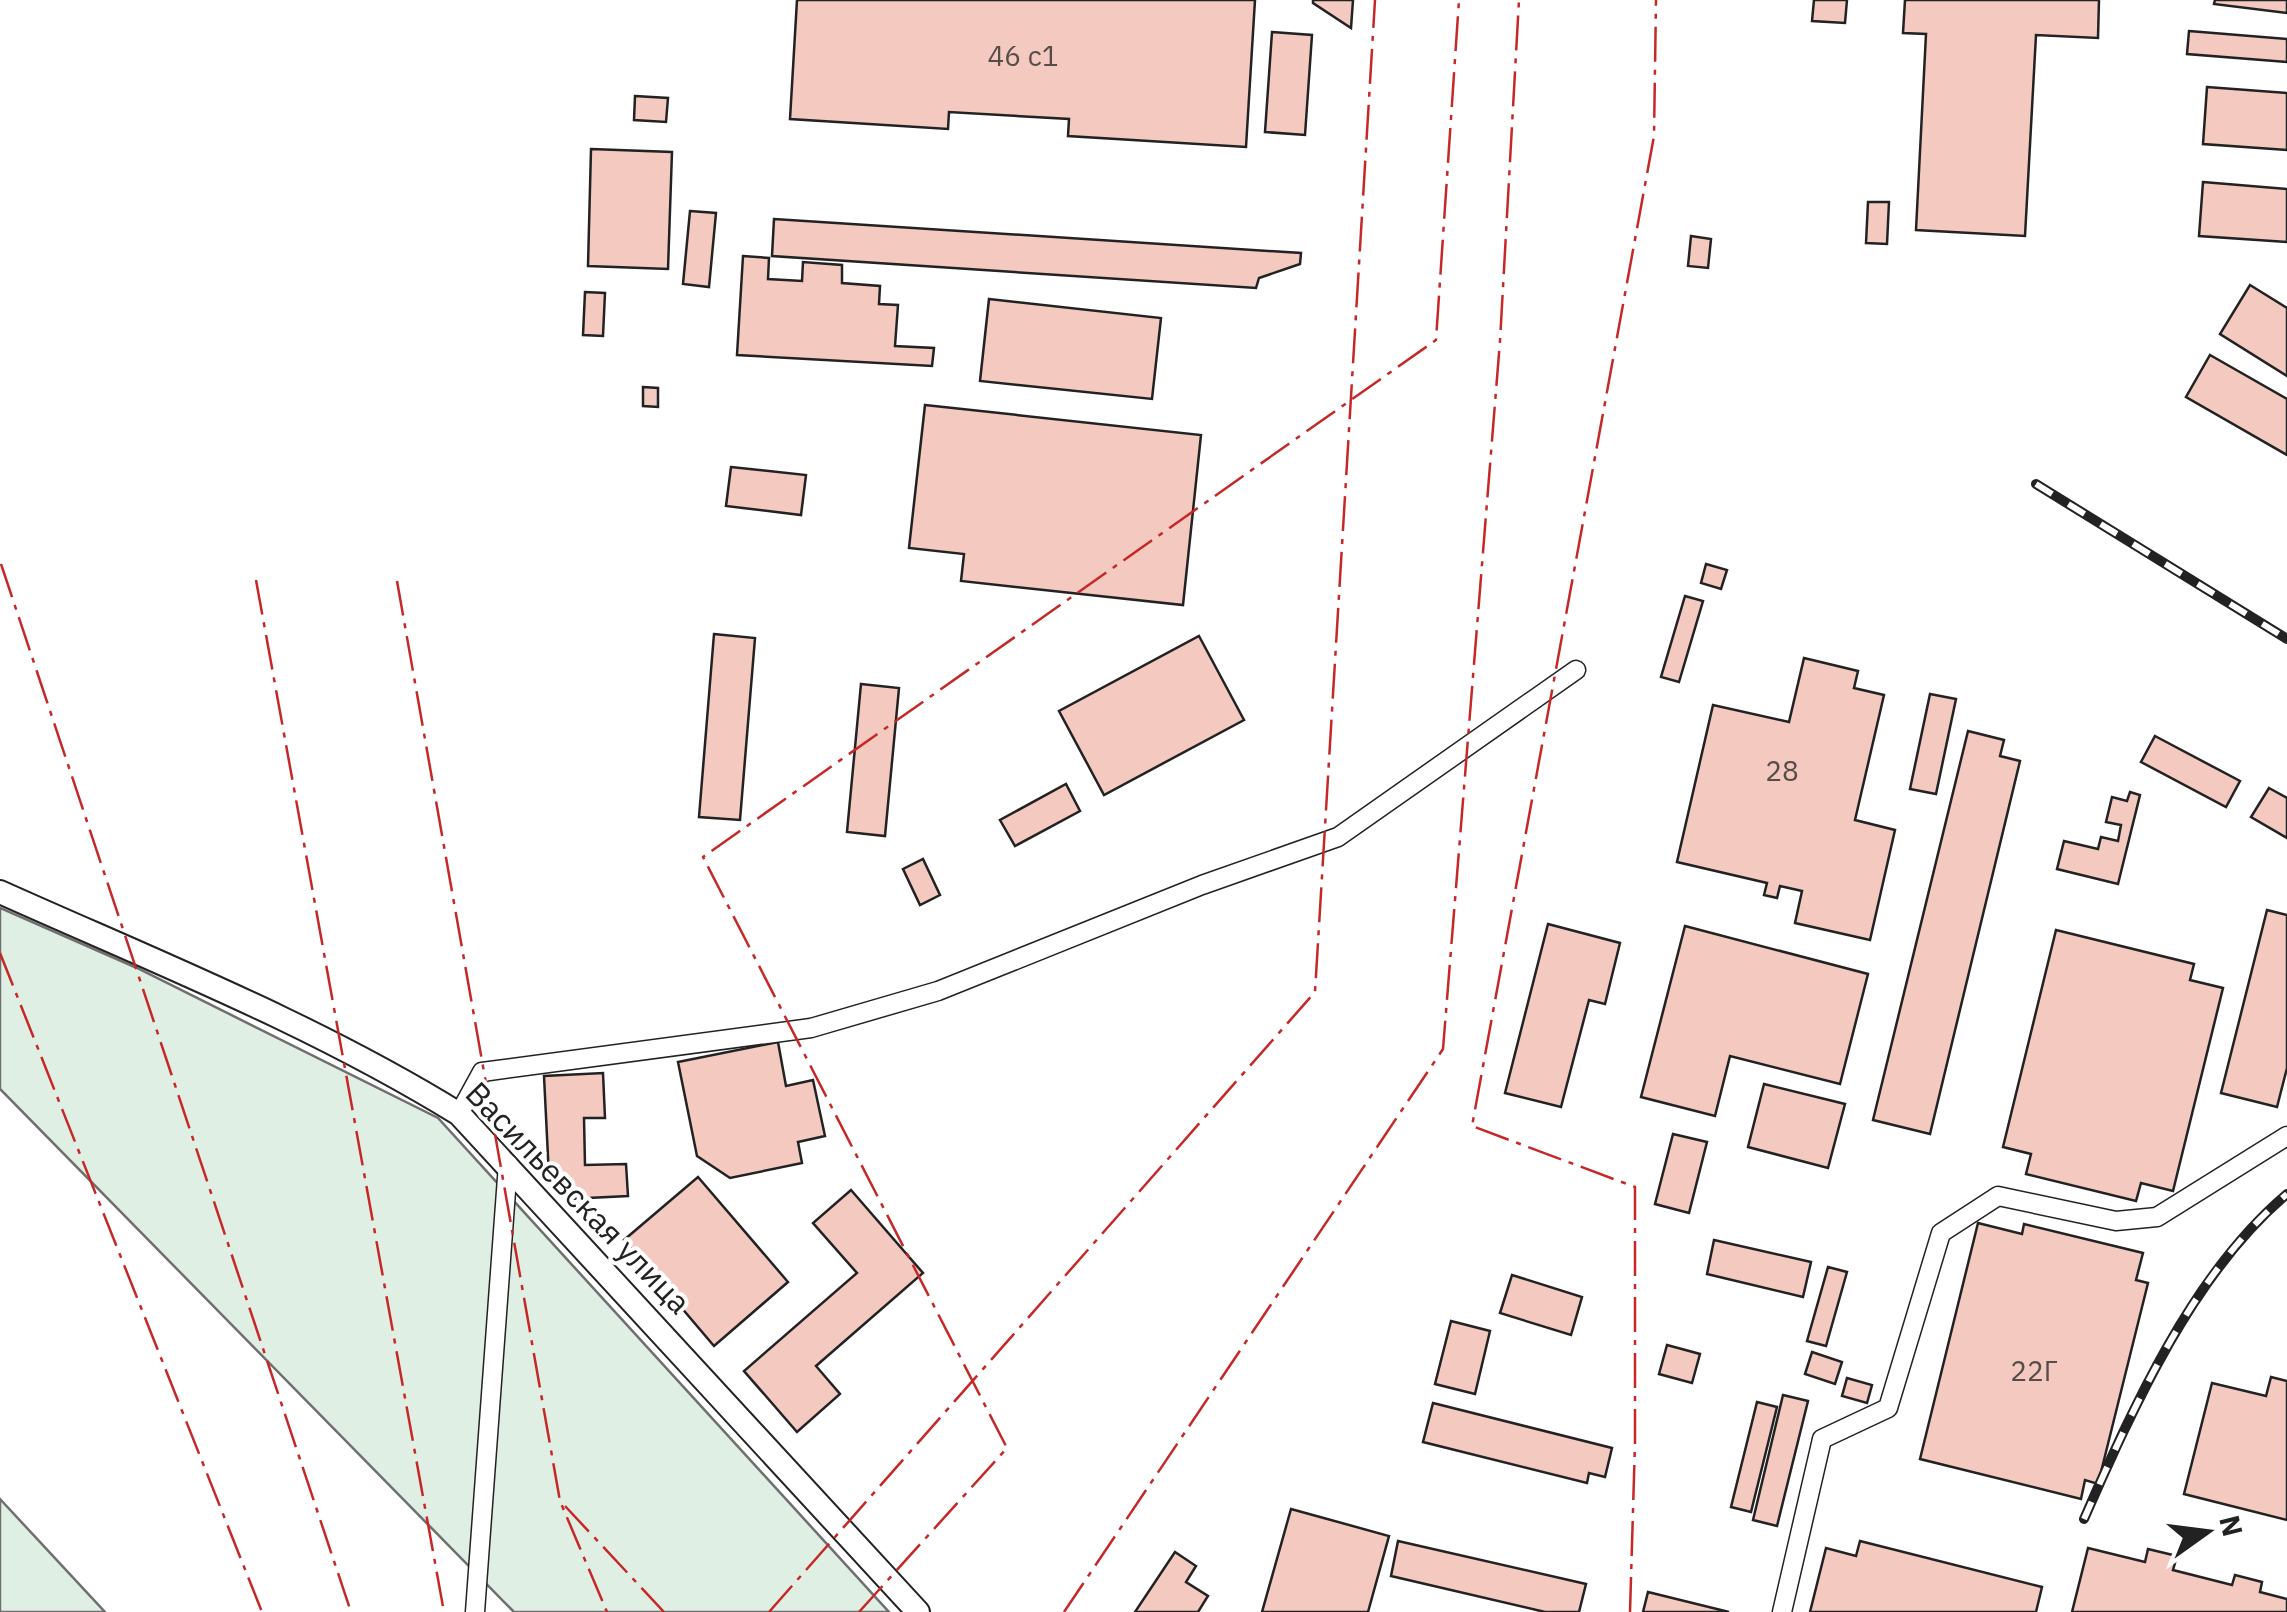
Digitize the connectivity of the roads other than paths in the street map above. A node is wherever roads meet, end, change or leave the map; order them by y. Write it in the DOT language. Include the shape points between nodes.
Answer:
graph roads {
  1 [pos="1576,670"];
  2 [pos="0,892"];
  3 [pos="460,1114"];
  4 [pos="2287,1136"];
  5 [pos="508,1164"];
  6 [pos="475,1612"];
  7 [pos="918,1612"];
  8 [pos="1782,1612"];
  1 -- 3 [label="street" via="1338,837 1202,884 938,991 811,1028 482,1072"];
  2 -- 3 [label="street, Васильевская улица" via="274,1011"];
  3 -- 5 [label="street, Васильевская улица"];
  4 -- 8 [label="street" via="2157,1217 2116,1221 1998,1196 1941,1233 1888,1408 1822,1438"];
  5 -- 6 [label="street"];
  5 -- 7 [label="street, Васильевская улица"];
}
